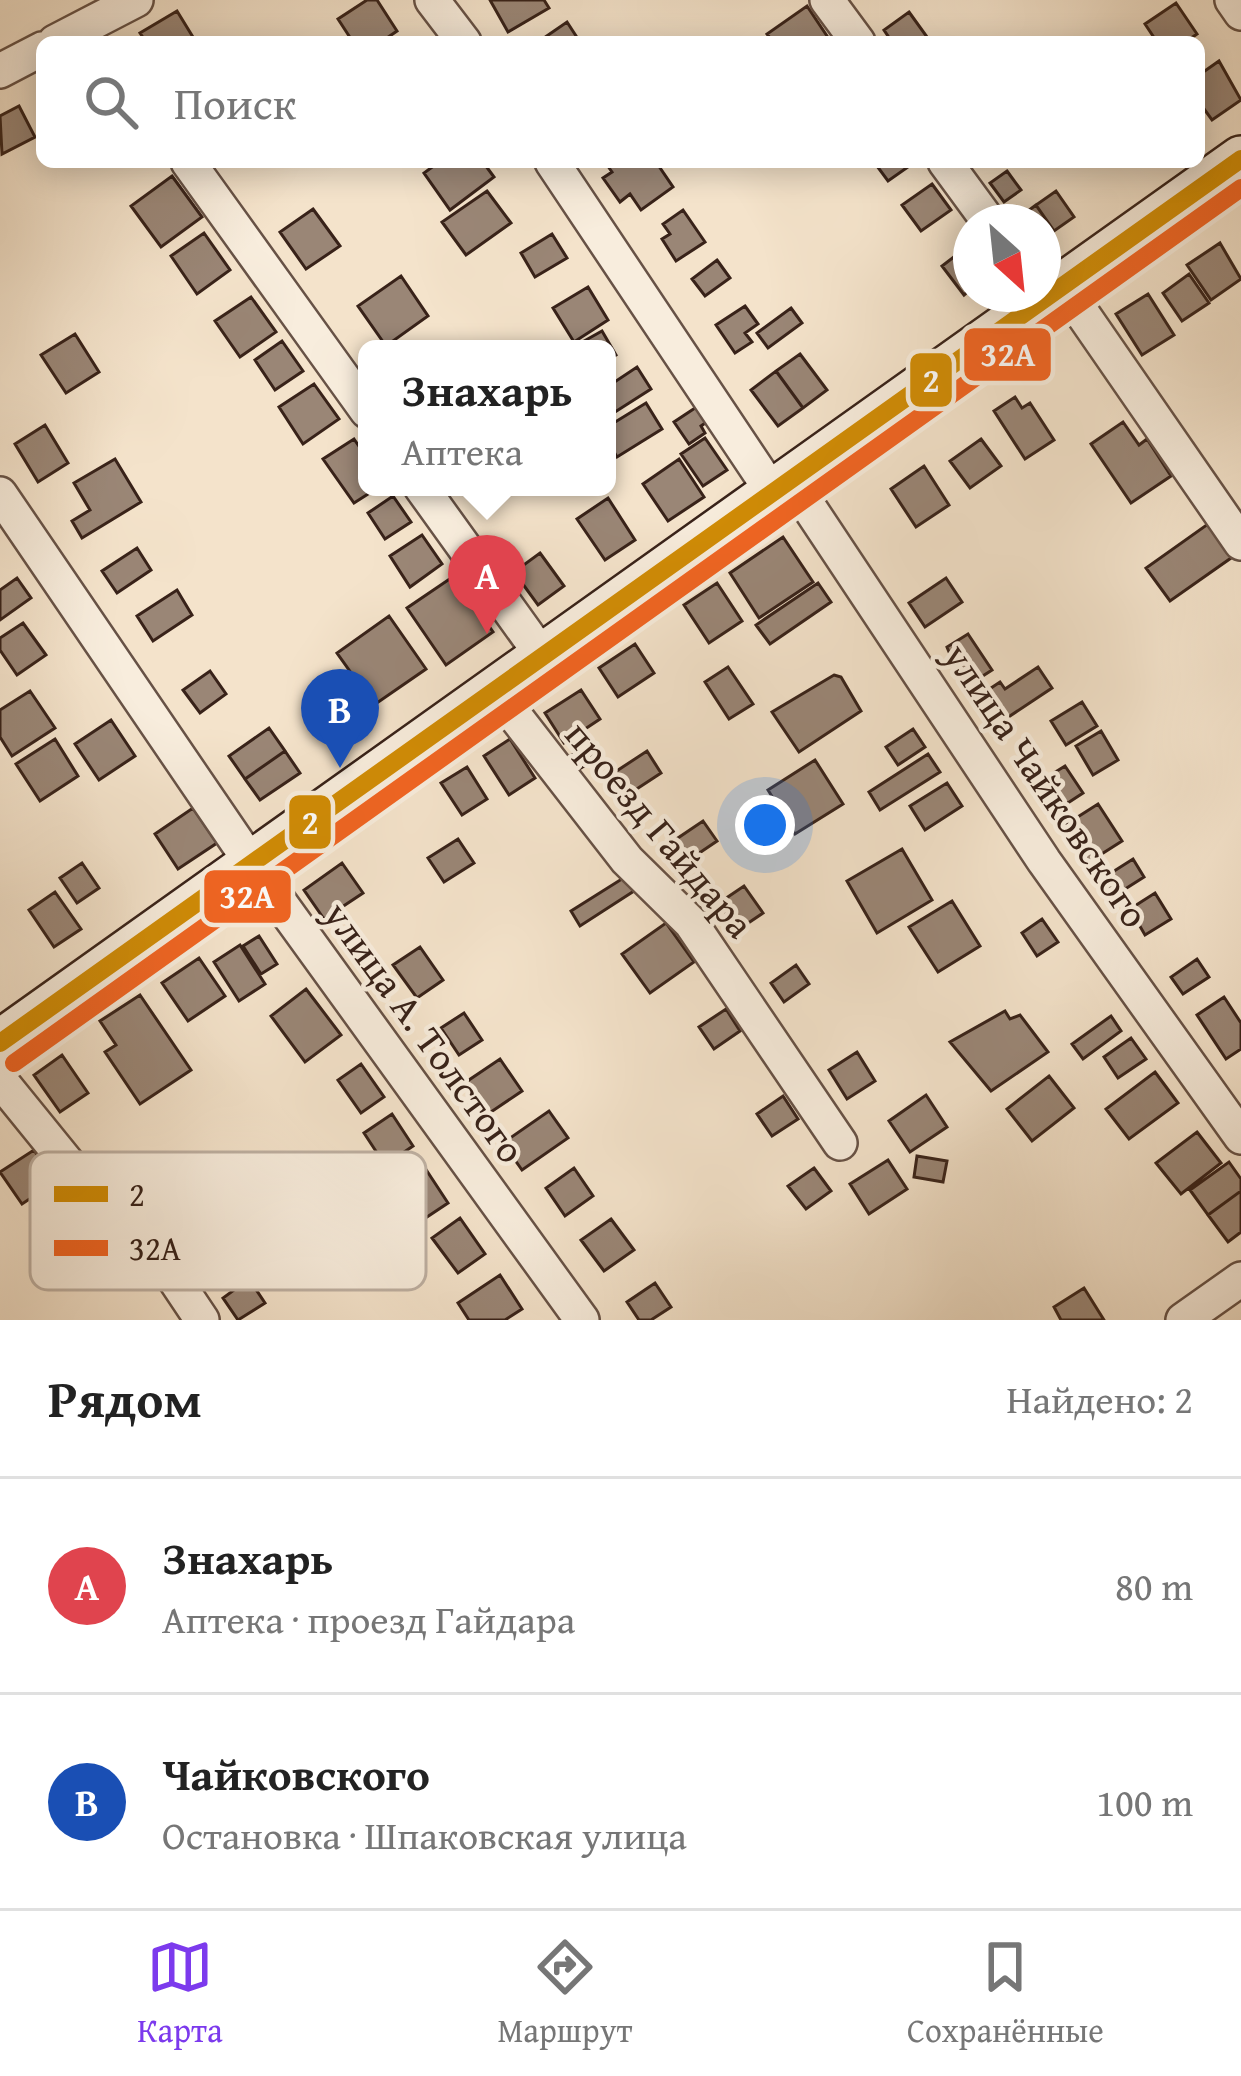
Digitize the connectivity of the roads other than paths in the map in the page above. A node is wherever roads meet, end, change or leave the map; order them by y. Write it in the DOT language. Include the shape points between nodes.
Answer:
graph roads {
  1 [pos="136,0"];
  2 [pos="432,0"];
  3 [pos="827,0"];
  4 [pos="1232,0"];
  5 [pos="1241,13"];
  6 [pos="96,33"];
  7 [pos="459,36"];
  8 [pos="854,36"];
  9 [pos="36,52"];
  10 [pos="0,71"];
  11 [pos="1241,159"];
  12 [pos="192,168"];
  13 [pos="556,168"];
  14 [pos="949,168"];
  15 [pos="976,204"];
  16 [pos="1061,283"];
  17 [pos="1061,307"];
  18 [pos="1020,312"];
  19 [pos="358,398"];
  20 [pos="780,484"];
  21 [pos="0,494"];
  22 [pos="428,496"];
  23 [pos="1241,543"];
  24 [pos="542,654"];
  25 [pos="494,689"];
  26 [pos="252,864"];
  27 [pos="0,1043"];
  28 [pos="0,1079"];
  29 [pos="1241,1137"];
  30 [pos="840,1143"];
  31 [pos="58,1152"];
  32 [pos="1241,1279"];
  33 [pos="182,1290"];
  34 [pos="202,1320"];
  35 [pos="582,1320"];
  36 [pos="1183,1320"];
  1 -- 6 [label="street"];
  2 -- 7 [label="street"];
  3 -- 8 [label="street"];
  4 -- 5 [label="street"];
  9 -- 10 [label="street"];
  11 -- 16 [label="main road"];
  12 -- 19 [label="street"];
  13 -- 20 [label="street, улица Чайковского"];
  14 -- 15 [label="street"];
  17 -- 23 [label="street"];
  18 -- 20 [label="main road"];
  20 -- 24 [label="main road"];
  20 -- 29 [label="street, улица Чайковского"];
  21 -- 26 [label="street, улица А. Толстого"];
  22 -- 24 [label="street"];
  24 -- 25 [label="main road"];
  25 -- 26 [label="main road"];
  25 -- 30 [label="street, проезд Гайдара" via="613,843 691,923"];
  26 -- 27 [label="main road"];
  26 -- 35 [label="street, улица А. Толстого"];
  28 -- 31 [label="street"];
  32 -- 36 [label="street"];
  33 -- 34 [label="street"];
}
